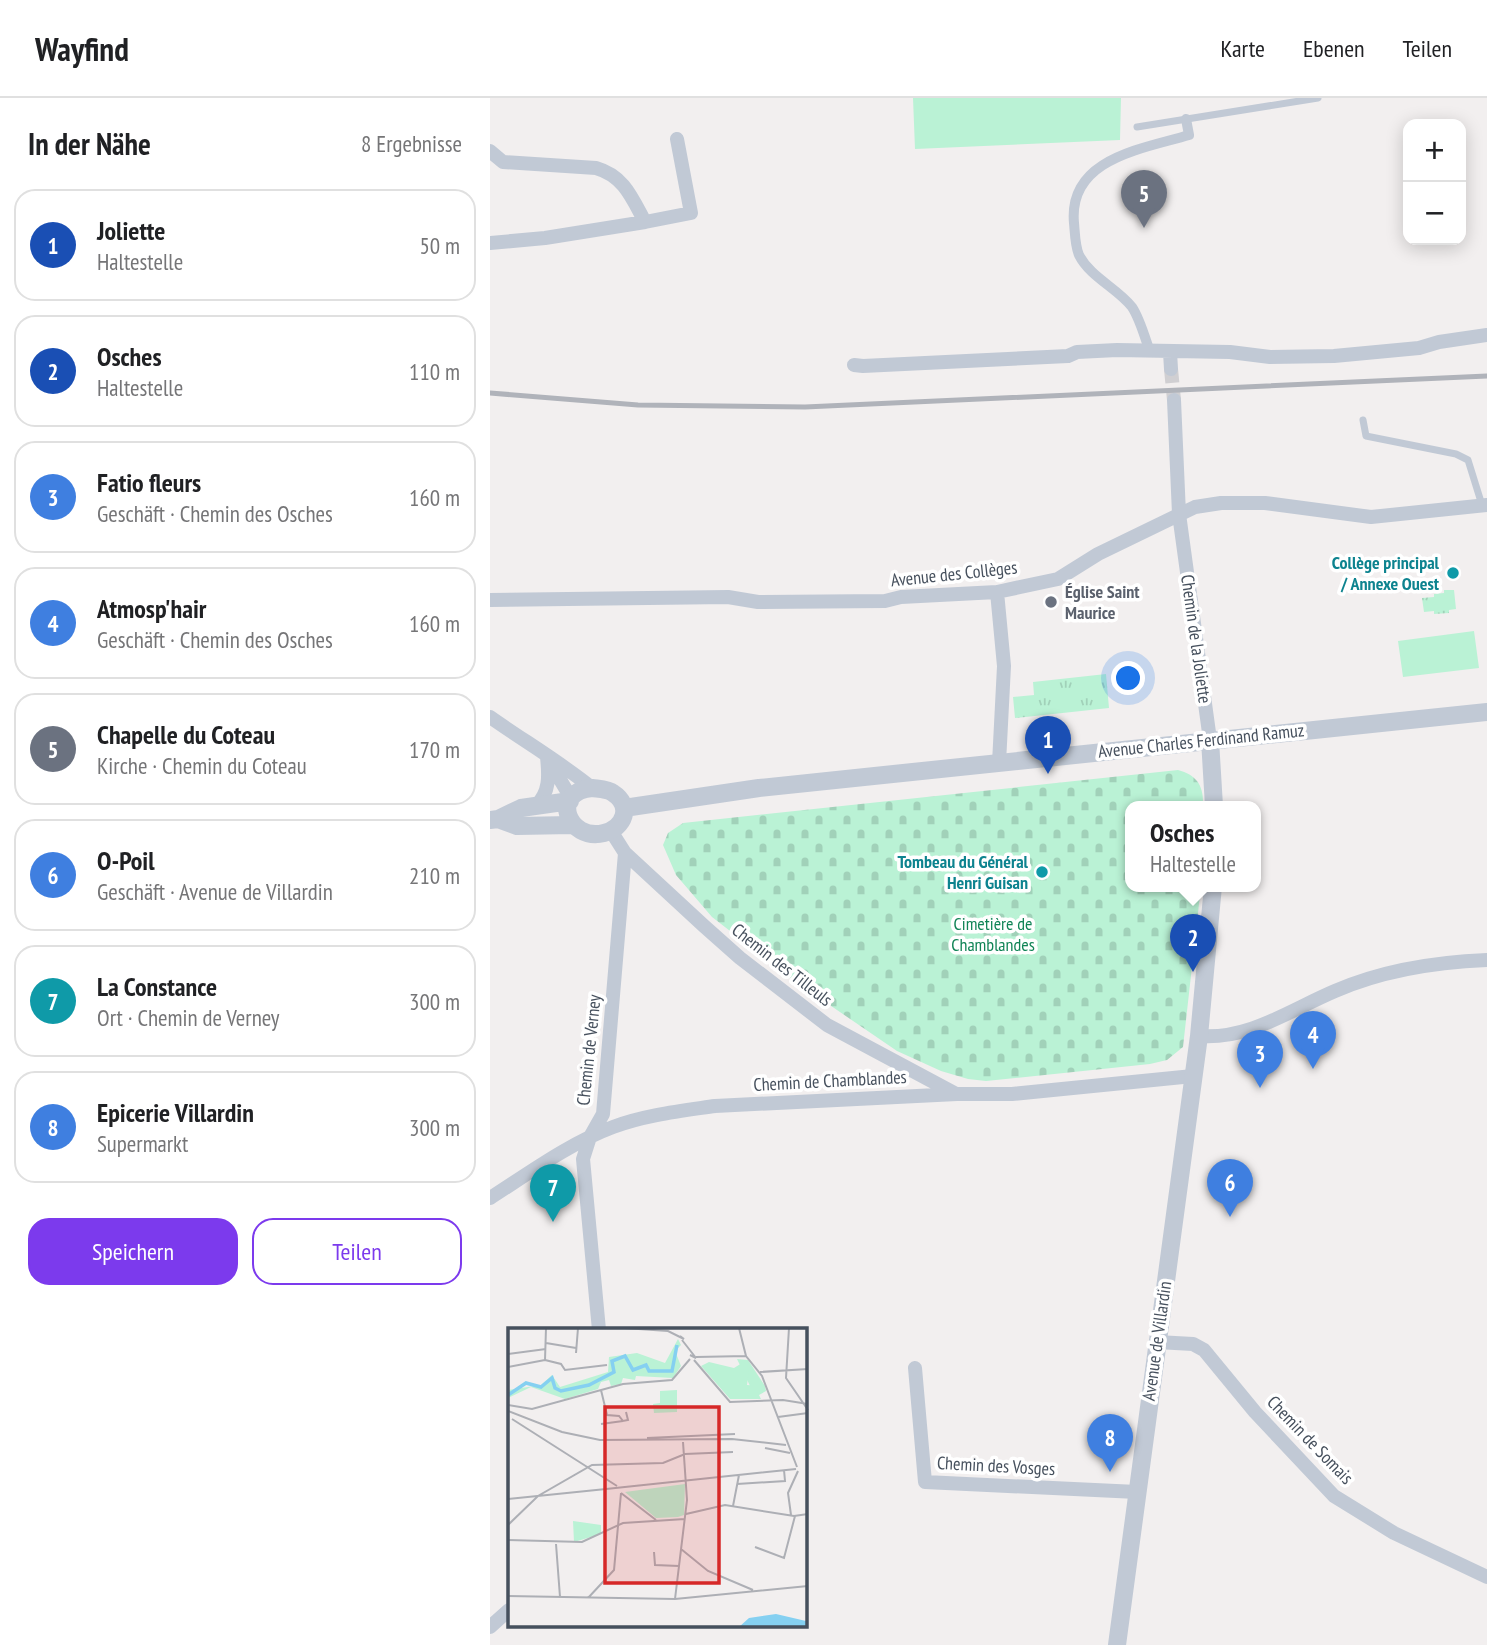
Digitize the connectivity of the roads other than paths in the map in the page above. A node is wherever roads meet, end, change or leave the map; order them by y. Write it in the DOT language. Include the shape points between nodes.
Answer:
graph roads {
  1 [pos="1318,98"];
  2 [pos="1185,119"];
  3 [pos="1137,127"];
  4 [pos="677,139"];
  5 [pos="490,151"];
  6 [pos="645,222"];
  7 [pos="490,243"];
  8 [pos="1487,335"];
  9 [pos="1150,352"];
  10 [pos="1170,352"];
  11 [pos="854,365"];
  12 [pos="1171,369"];
  13 [pos="1174,400"];
  14 [pos="1363,420"];
  15 [pos="1484,505"];
  16 [pos="1179,514"];
  17 [pos="997,592"];
  18 [pos="490,600"];
  19 [pos="1487,712"];
  20 [pos="490,717"];
  21 [pos="1210,740"];
  22 [pos="547,757"];
  23 [pos="999,763"];
  24 [pos="592,788"];
  25 [pos="570,799"];
  26 [pos="1214,801"];
  27 [pos="536,806"];
  28 [pos="624,808"];
  29 [pos="494,820"];
  30 [pos="572,825"];
  31 [pos="611,831"];
  32 [pos="625,853"];
  33 [pos="1212,892"];
  34 [pos="1487,960"];
  35 [pos="1199,1036"];
  36 [pos="1193,1076"];
  37 [pos="957,1094"];
  38 [pos="590,1137"];
  39 [pos="490,1198"];
  40 [pos="599,1328"];
  41 [pos="1157,1342"];
  42 [pos="915,1368"];
  43 [pos="1137,1492"];
  44 [pos="1487,1577"];
  45 [pos="508,1611"];
  46 [pos="490,1627"];
  47 [pos="1117,1645"];
  1 -- 2 [label="lane"];
  2 -- 3 [label="lane"];
  2 -- 9 [label="street" via="1189,135 1114,157 1088,178 1075,204 1079,255 1133,309"];
  4 -- 6 [label="street" via="691,213"];
  5 -- 6 [label="street" via="503,162 609,172 624,183"];
  6 -- 7 [label="street"];
  8 -- 10 [label="street" via="1419,348 1334,356"];
  9 -- 10 [label="street"];
  9 -- 11 [label="street"];
  10 -- 12 [label="street"];
  13 -- 16 [label="street, Chemin de la Joliette"];
  14 -- 15 [label="lane" via="1366,436 1468,460"];
  15 -- 16 [label="street, Avenue des Collèges" via="1371,517 1265,503 1221,503"];
  16 -- 17 [label="street, Avenue des Collèges" via="1058,579"];
  16 -- 21 [label="street, Chemin de la Joliette"];
  17 -- 18 [label="street, Avenue des Collèges" via="885,601 758,602 728,597"];
  17 -- 23 [label="street" via="1004,666"];
  19 -- 21 [label="street, Avenue Charles Ferdinand Ramuz"];
  20 -- 22 [label="street"];
  21 -- 23 [label="street, Avenue Charles Ferdinand Ramuz"];
  21 -- 26 [label="street, Chemin de la Joliette"];
  22 -- 24 [label="street"];
  22 -- 25 [label="street"];
  22 -- 27 [label="street" via="545,797"];
  23 -- 28 [label="street, Avenue Charles Ferdinand Ramuz" via="759,788"];
  24 -- 25 [label="street" via="580,789"];
  24 -- 28 [label="street" via="612,793"];
  25 -- 27 [label="street"];
  25 -- 30 [label="street"];
  27 -- 29 [label="street"];
  28 -- 31 [label="street" via="625,817"];
  29 -- 30 [label="street" via="517,826"];
  30 -- 31 [label="street" via="586,832"];
  31 -- 32 [label="street, Chemin des Tilleuls"];
  32 -- 37 [label="street, Chemin des Tilleuls" via="740,958 827,1025"];
  32 -- 38 [label="street, Chemin de Verney" via="603,1114"];
  33 -- 35 [label="street"];
  34 -- 35 [label="street" via="1395,973 1337,990 1251,1030"];
  35 -- 36 [label="street, Avenue de Villardin"];
  36 -- 37 [label="street, Chemin de Chamblandes" via="1013,1094"];
  36 -- 41 [label="street, Avenue de Villardin"];
  37 -- 38 [label="street, Chemin de Chamblandes" via="715,1106 647,1117"];
  38 -- 39 [label="street, Chemin de Chamblandes"];
  38 -- 40 [label="street, Chemin de Verney" via="583,1159"];
  41 -- 43 [label="street, Avenue de Villardin"];
  41 -- 44 [label="street, Chemin de Somais" via="1193,1344 1205,1350 1255,1412 1334,1496 1394,1533"];
  42 -- 43 [label="street, Chemin des Vosges" via="925,1482"];
  43 -- 47 [label="street, Avenue de Villardin"];
  45 -- 46 [label="street"];
}
